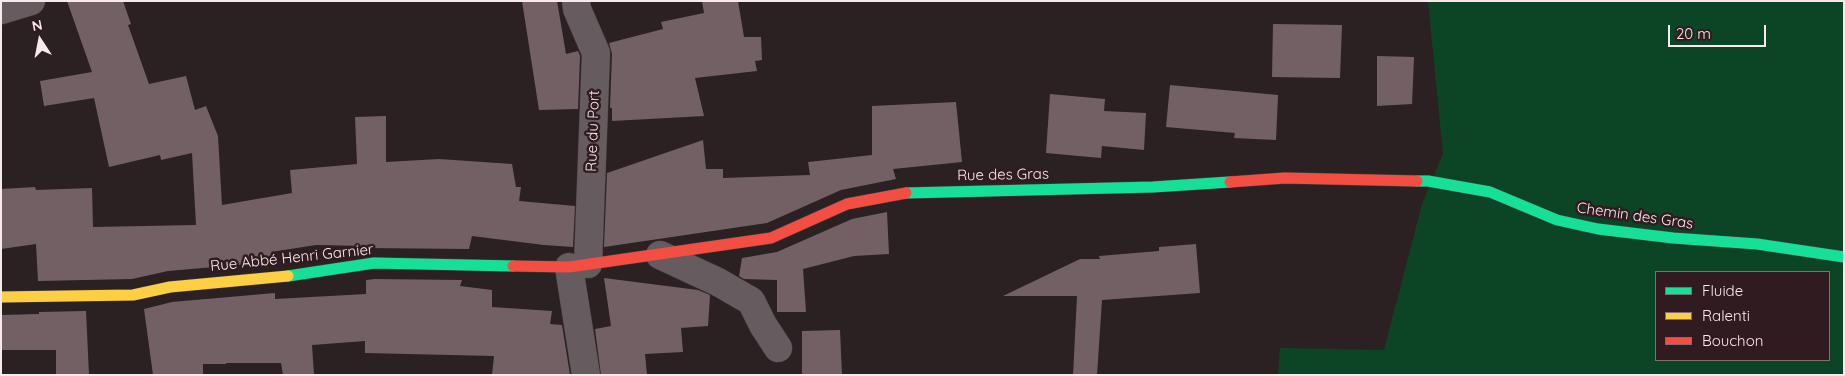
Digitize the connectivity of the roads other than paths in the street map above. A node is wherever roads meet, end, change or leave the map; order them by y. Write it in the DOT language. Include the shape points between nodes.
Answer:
graph roads {
  1 [pos="31,1"];
  2 [pos="576,1"];
  3 [pos="1,10"];
  4 [pos="1428,181"];
  5 [pos="660,255"];
  6 [pos="1844,257"];
  7 [pos="579,265"];
  8 [pos="1,297"];
  9 [pos="778,348"];
  10 [pos="586,375"];
  1 -- 3 [label="street"];
  2 -- 7 [label="street, Rue du Port" via="596,52"];
  4 -- 5 [label="street, Rue des Gras" via="1285,178 1153,187 907,193 847,204 771,238"];
  4 -- 6 [label="street, Chemin des Gras" via="1490,192 1557,220 1598,229 1757,244"];
  5 -- 7 [label="street, Rue des Gras"];
  5 -- 9 [label="street" via="751,301"];
  7 -- 8 [label="street, Rue Abbé Henri Garnier" via="374,264 170,287 133,295"];
  7 -- 10 [label="street, Rue du Port"];
}
